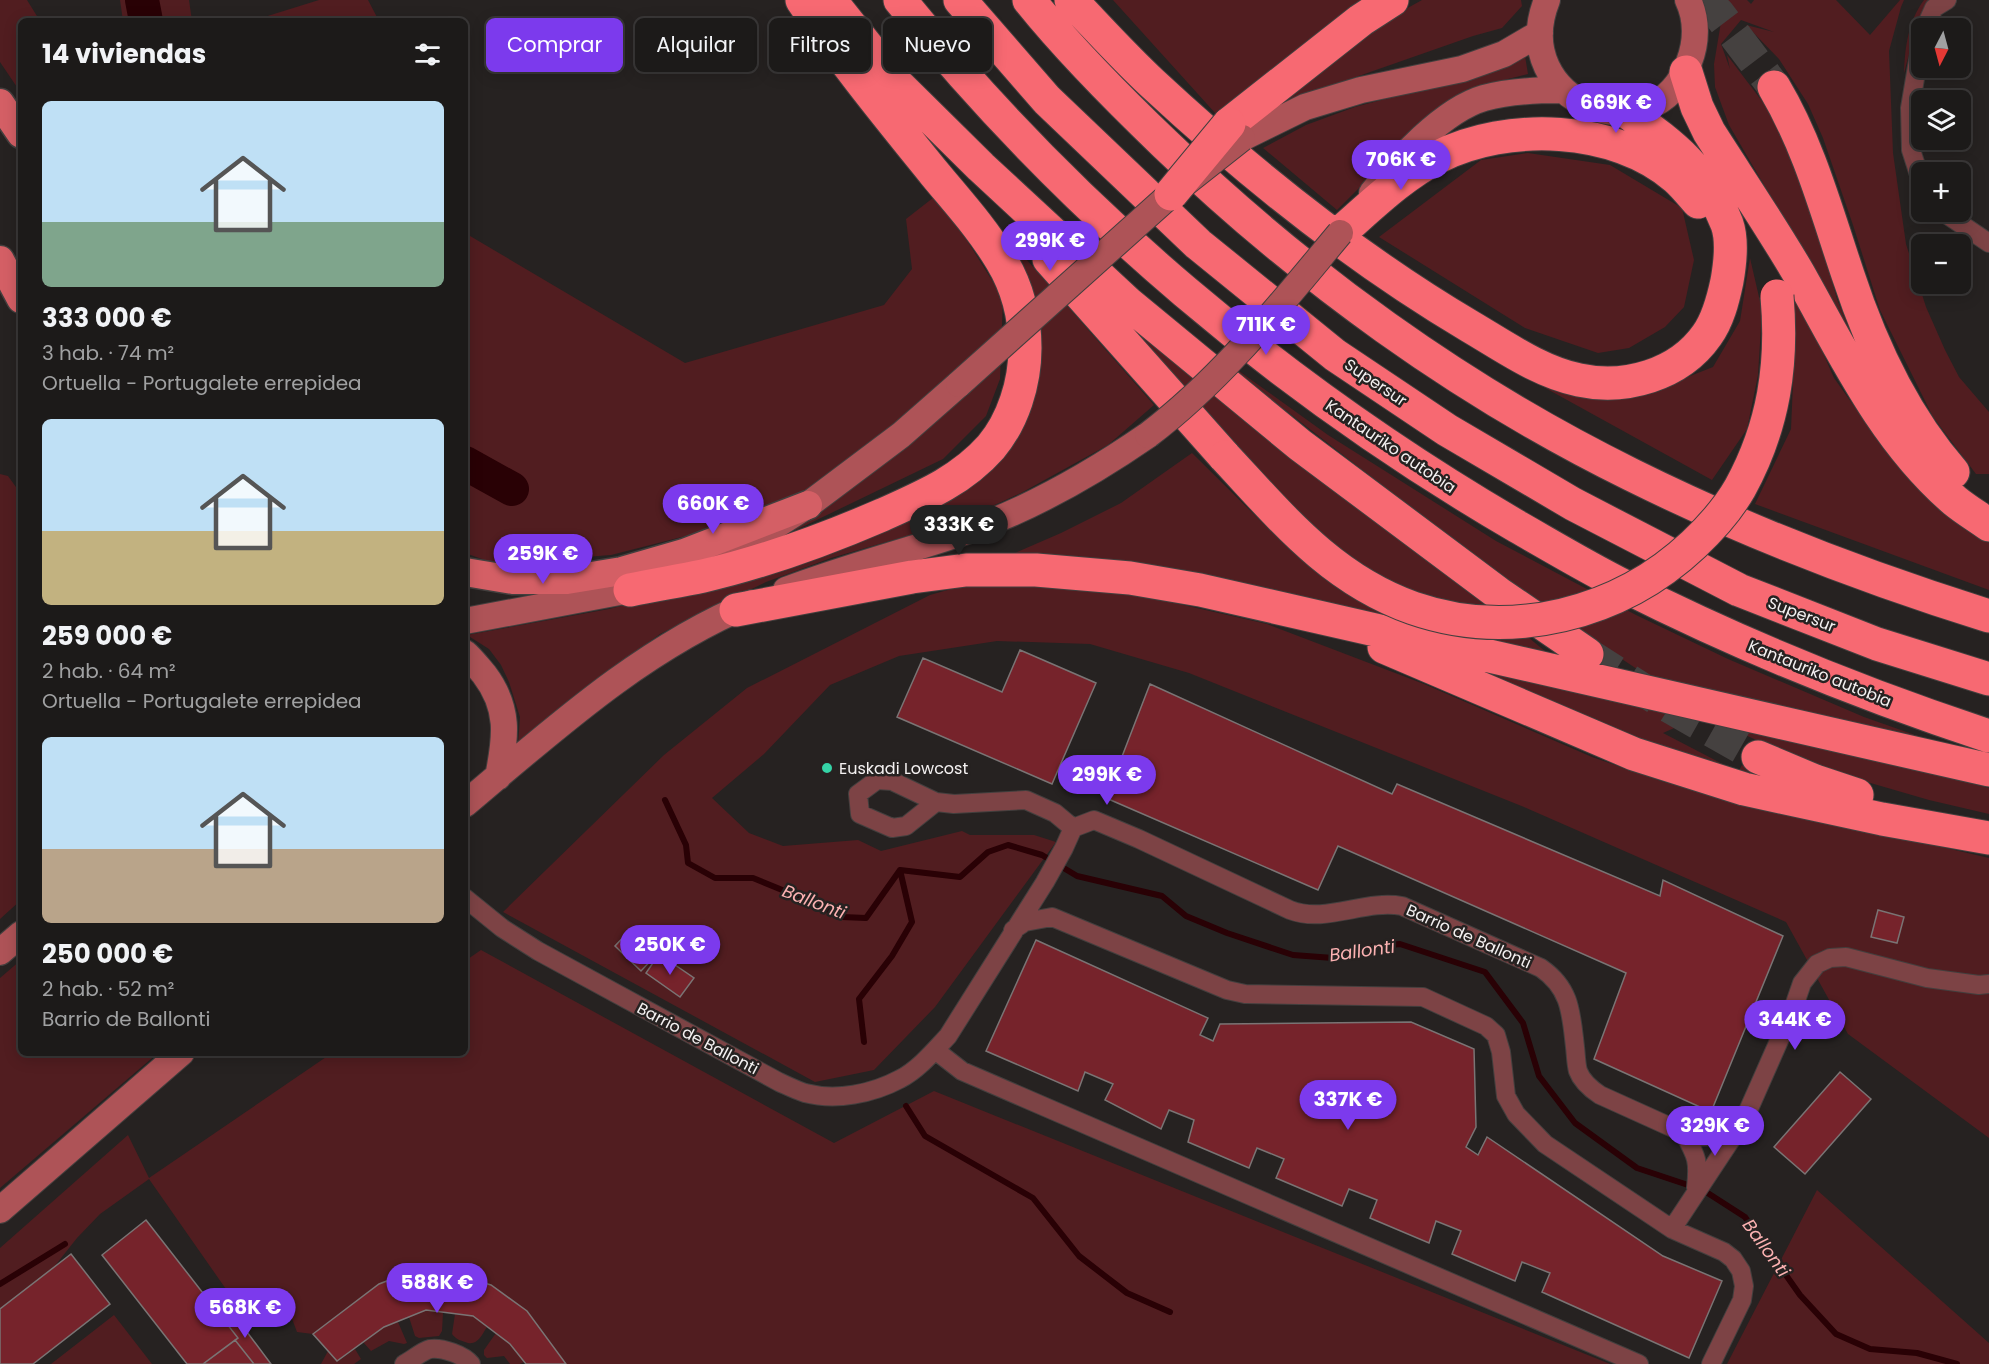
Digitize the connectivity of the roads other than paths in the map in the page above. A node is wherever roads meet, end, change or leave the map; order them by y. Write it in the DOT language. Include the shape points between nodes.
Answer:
graph roads {
  1 [pos="802,0"];
  2 [pos="830,0"];
  3 [pos="900,0"];
  4 [pos="960,0"];
  5 [pos="1029,0"];
  6 [pos="1071,0"];
  7 [pos="1392,0"];
  8 [pos="1547,0"];
  9 [pos="1688,0"];
  10 [pos="1947,0"];
  11 [pos="1930,18"];
  12 [pos="1540,33"];
  13 [pos="1686,72"];
  14 [pos="1915,78"];
  15 [pos="900,87"];
  16 [pos="1774,87"];
  17 [pos="1562,90"];
  18 [pos="0,103"];
  19 [pos="1627,112"];
  20 [pos="18,130"];
  21 [pos="1235,131"];
  22 [pos="1726,157"];
  23 [pos="1915,162"];
  24 [pos="1171,194"];
  25 [pos="1958,222"];
  26 [pos="1348,225"];
  27 [pos="1989,243"];
  28 [pos="0,260"];
  29 [pos="1728,275"];
  30 [pos="18,293"];
  31 [pos="808,505"];
  32 [pos="1989,514"];
  33 [pos="1989,525"];
  34 [pos="468,572"];
  35 [pos="630,590"];
  36 [pos="736,610"];
  37 [pos="1290,611"];
  38 [pos="1989,616"];
  39 [pos="468,620"];
  40 [pos="1587,654"];
  41 [pos="468,657"];
  42 [pos="1989,679"];
  43 [pos="1989,736"];
  44 [pos="1758,757"];
  45 [pos="1989,770"];
  46 [pos="498,777"];
  47 [pos="468,802"];
  48 [pos="936,802"];
  49 [pos="1073,828"];
  50 [pos="1989,830"];
  51 [pos="1989,838"];
  52 [pos="1045,882"];
  53 [pos="468,903"];
  54 [pos="1068,923"];
  55 [pos="1014,930"];
  56 [pos="18,937"];
  57 [pos="0,952"];
  58 [pos="1989,984"];
  59 [pos="935,1050"];
  60 [pos="175,1059"];
  61 [pos="1744,1120"];
  62 [pos="1684,1133"];
  63 [pos="1695,1191"];
  64 [pos="0,1210"];
  65 [pos="1672,1229"];
  66 [pos="404,1364"];
  67 [pos="471,1364"];
  68 [pos="1639,1364"];
  69 [pos="1711,1364"];
  1 -- 35 [label="highway" via="834,49 977,225 1002,262 1018,296 1025,324 1025,362 1019,391 1008,420 991,446 963,474 933,492 778,555 703,576"];
  2 -- 15 [label="highway"];
  3 -- 43 [label="highway, Kantauriko autobia" via="1014,133 1109,226 1244,341 1428,473 1622,585 1724,634 1921,714"];
  4 -- 42 [label="highway, Supersur" via="1047,100 1198,244 1335,355 1447,430 1573,504 1739,590 1876,644"];
  5 -- 38 [label="highway" via="1127,108 1243,217 1349,301 1452,372 1558,435 1710,512 1875,578"];
  6 -- 29 [label="highway" via="1151,82 1247,168 1377,267 1448,313 1553,372 1580,381 1618,384 1669,369 1707,335 1722,305"];
  7 -- 21 [label="highway" via="1361,20"];
  8 -- 12 [label="street"];
  9 -- 13 [label="street" via="1695,35"];
  10 -- 11 [label="street" via="1934,8"];
  12 -- 17 [label="street" via="1549,72"];
  12 -- 21 [label="street" via="1504,54 1462,69 1361,90"];
  13 -- 19 [label="street" via="1660,100"];
  13 -- 22 [label="highway" via="1703,120"];
  14 -- 23 [label="street" via="1910,108"];
  15 -- 22 [label="highway, bridge" via="971,175 1303,541 1338,569 1375,591 1413,608 1460,621 1551,619 1607,602 1645,583 1676,561 1708,531 1740,488 1772,406 1779,362 1779,328 1777,296 1767,256"];
  15 -- 40 [label="highway" via="1129,304 1300,445 1498,593"];
  16 -- 32 [label="highway" via="1818,180 1876,350 1938,455"];
  17 -- 19 [label="street" via="1581,104 1606,112"];
  17 -- 26 [label="street" via="1484,98 1451,115 1397,161"];
  18 -- 20 [label="main road"];
  19 -- 29 [label="highway" via="1691,162 1711,190 1728,227"];
  21 -- 24 [label="highway, bridge"];
  22 -- 33 [label="highway" via="1880,416 1914,459 1956,501"];
  24 -- 31 [label="street, bridge" via="901,435"];
  25 -- 27 [label="street"];
  26 -- 29 [label="highway" via="1410,174 1474,142 1509,135 1579,136 1647,158 1676,178 1698,201"];
  26 -- 36 [label="street, bridge" via="1225,367 1177,413 1110,461 1021,509 971,529 815,579"];
  28 -- 30 [label="main road"];
  31 -- 34 [label="main road" via="684,553 622,571 567,580 513,579"];
  31 -- 35 [label="street" via="750,542"];
  35 -- 39 [label="street"];
  36 -- 37 [label="highway" via="912,577 966,570 1036,570 1130,578"];
  36 -- 46 [label="street" via="673,643 617,679"];
  37 -- 45 [label="highway"];
  37 -- 51 [label="highway" via="1634,754 1744,789"];
  41 -- 46 [label="street" via="494,687 503,710 503,751"];
  44 -- 50 [label="highway" via="1888,806"];
  46 -- 47 [label="street"];
  48 -- 49 [label="street" via="1026,800 1055,813"];
  49 -- 52 [label="street, Barrio de Ballonti"];
  49 -- 62 [label="street, Barrio de Ballonti" via="1094,820 1303,915 1390,904 1402,906 1540,968 1554,977 1567,999 1578,1071 1590,1089"];
  52 -- 54 [label="street" via="1048,902"];
  52 -- 55 [label="street, Barrio de Ballonti"];
  53 -- 59 [label="street, Barrio de Ballonti" via="578,973 803,1092 861,1094 900,1079"];
  54 -- 55 [label="street" via="1052,917 1025,922"];
  54 -- 65 [label="street" via="1227,990 1245,994 1423,997 1486,1026 1496,1035 1506,1096 1516,1114 1545,1144"];
  55 -- 59 [label="street, Barrio de Ballonti" via="948,1036"];
  56 -- 57 [label="street"];
  58 -- 61 [label="street" via="1927,978 1846,957 1817,964 1802,983"];
  59 -- 68 [label="street" via="962,1071"];
  60 -- 64 [label="street"];
  61 -- 62 [label="street, Barrio de Ballonti" via="1713,1137"];
  61 -- 63 [label="street"];
  62 -- 63 [label="street" via="1697,1157"];
  63 -- 65 [label="street"];
  65 -- 69 [label="street" via="1724,1252 1741,1271 1742,1300"];
  66 -- 67 [label="street" via="431,1349 468,1359"];
}
